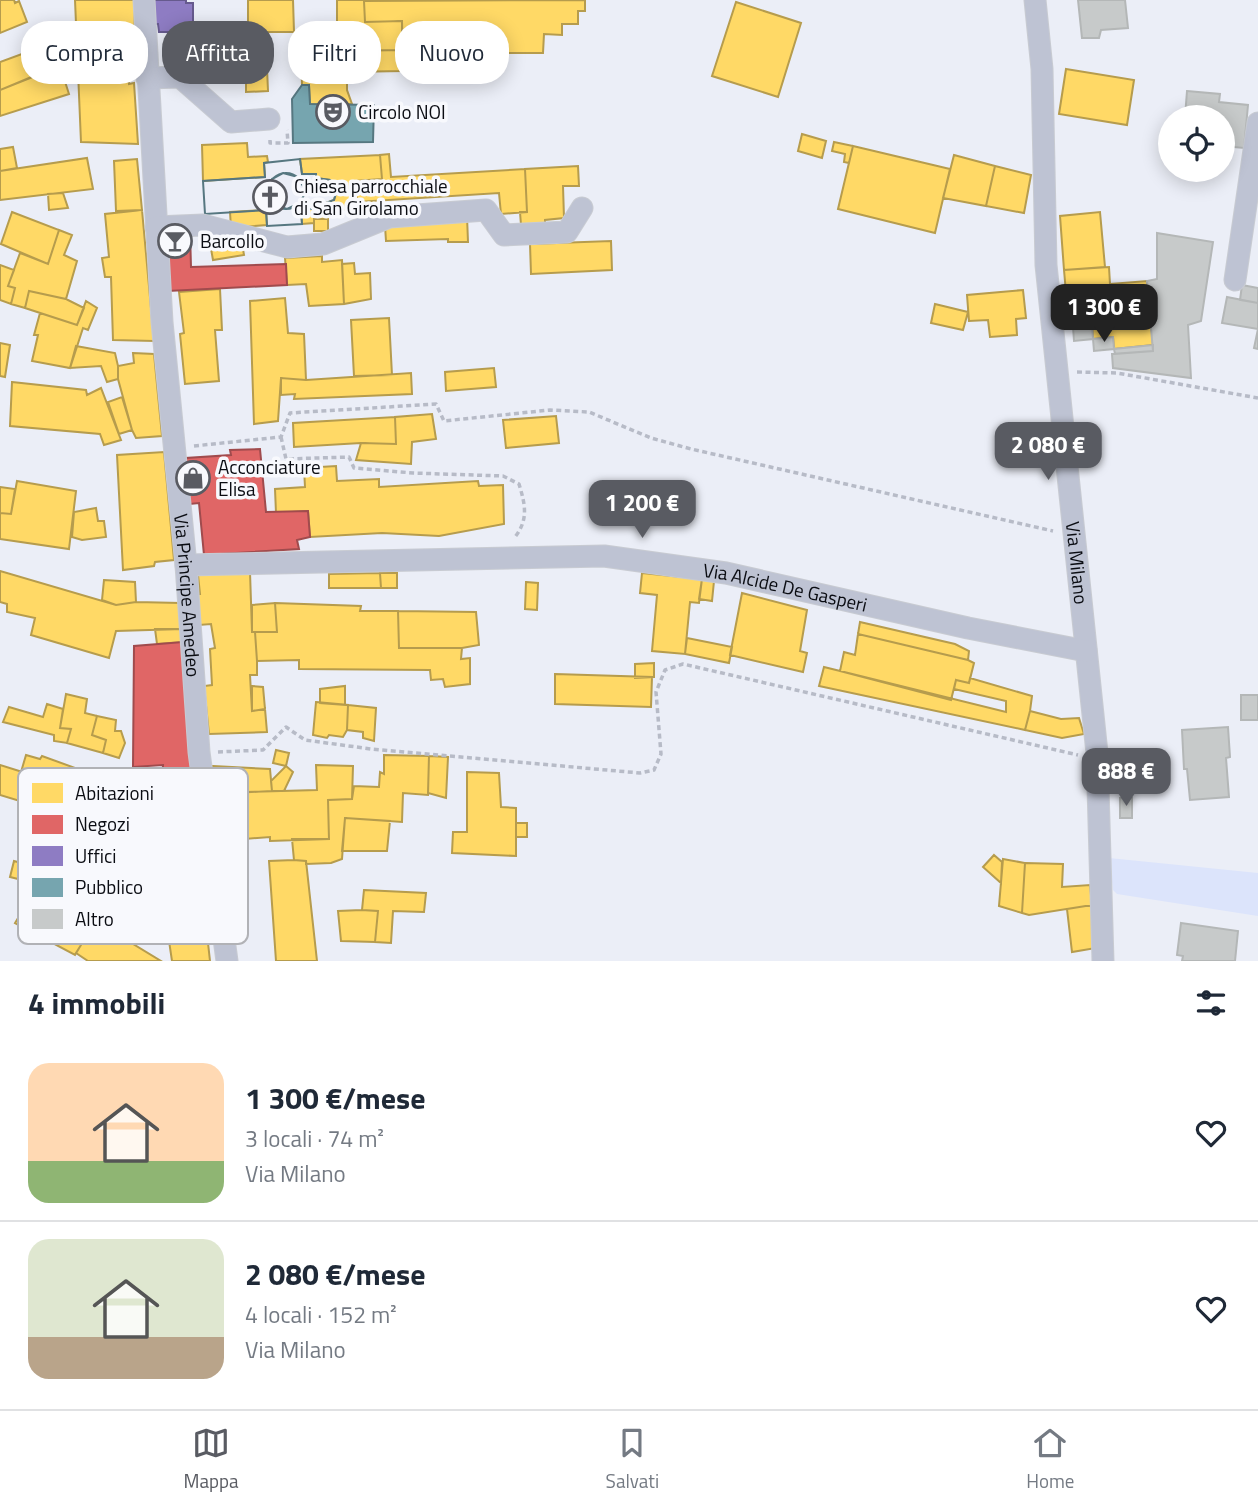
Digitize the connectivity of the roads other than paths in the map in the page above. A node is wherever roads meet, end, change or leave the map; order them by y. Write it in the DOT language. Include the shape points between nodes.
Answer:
graph roads {
  1 [pos="144,0"];
  2 [pos="1035,0"];
  3 [pos="145,21"];
  4 [pos="148,78"];
  5 [pos="147,84"];
  6 [pos="269,119"];
  7 [pos="1258,124"];
  8 [pos="582,208"];
  9 [pos="156,227"];
  10 [pos="1235,280"];
  11 [pos="186,565"];
  12 [pos="1086,651"];
  13 [pos="201,768"];
  14 [pos="1103,961"];
  1 -- 3 [label="street, Via Principe Amedeo"];
  2 -- 12 [label="street, Via Milano" via="1042,69 1046,265"];
  4 -- 6 [label="street" via="180,77 231,121"];
  5 -- 9 [label="street, Via Principe Amedeo"];
  7 -- 10 [label="street"];
  8 -- 9 [label="street" via="567,232 504,235 486,210 389,217 323,244 287,247 203,225"];
  9 -- 11 [label="street, Via Principe Amedeo"];
  11 -- 12 [label="street, Via Alcide De Gasperi" via="604,556 726,573"];
  11 -- 13 [label="street, Via Principe Amedeo"];
  12 -- 14 [label="street, Via Milano" via="1097,759"];
}
